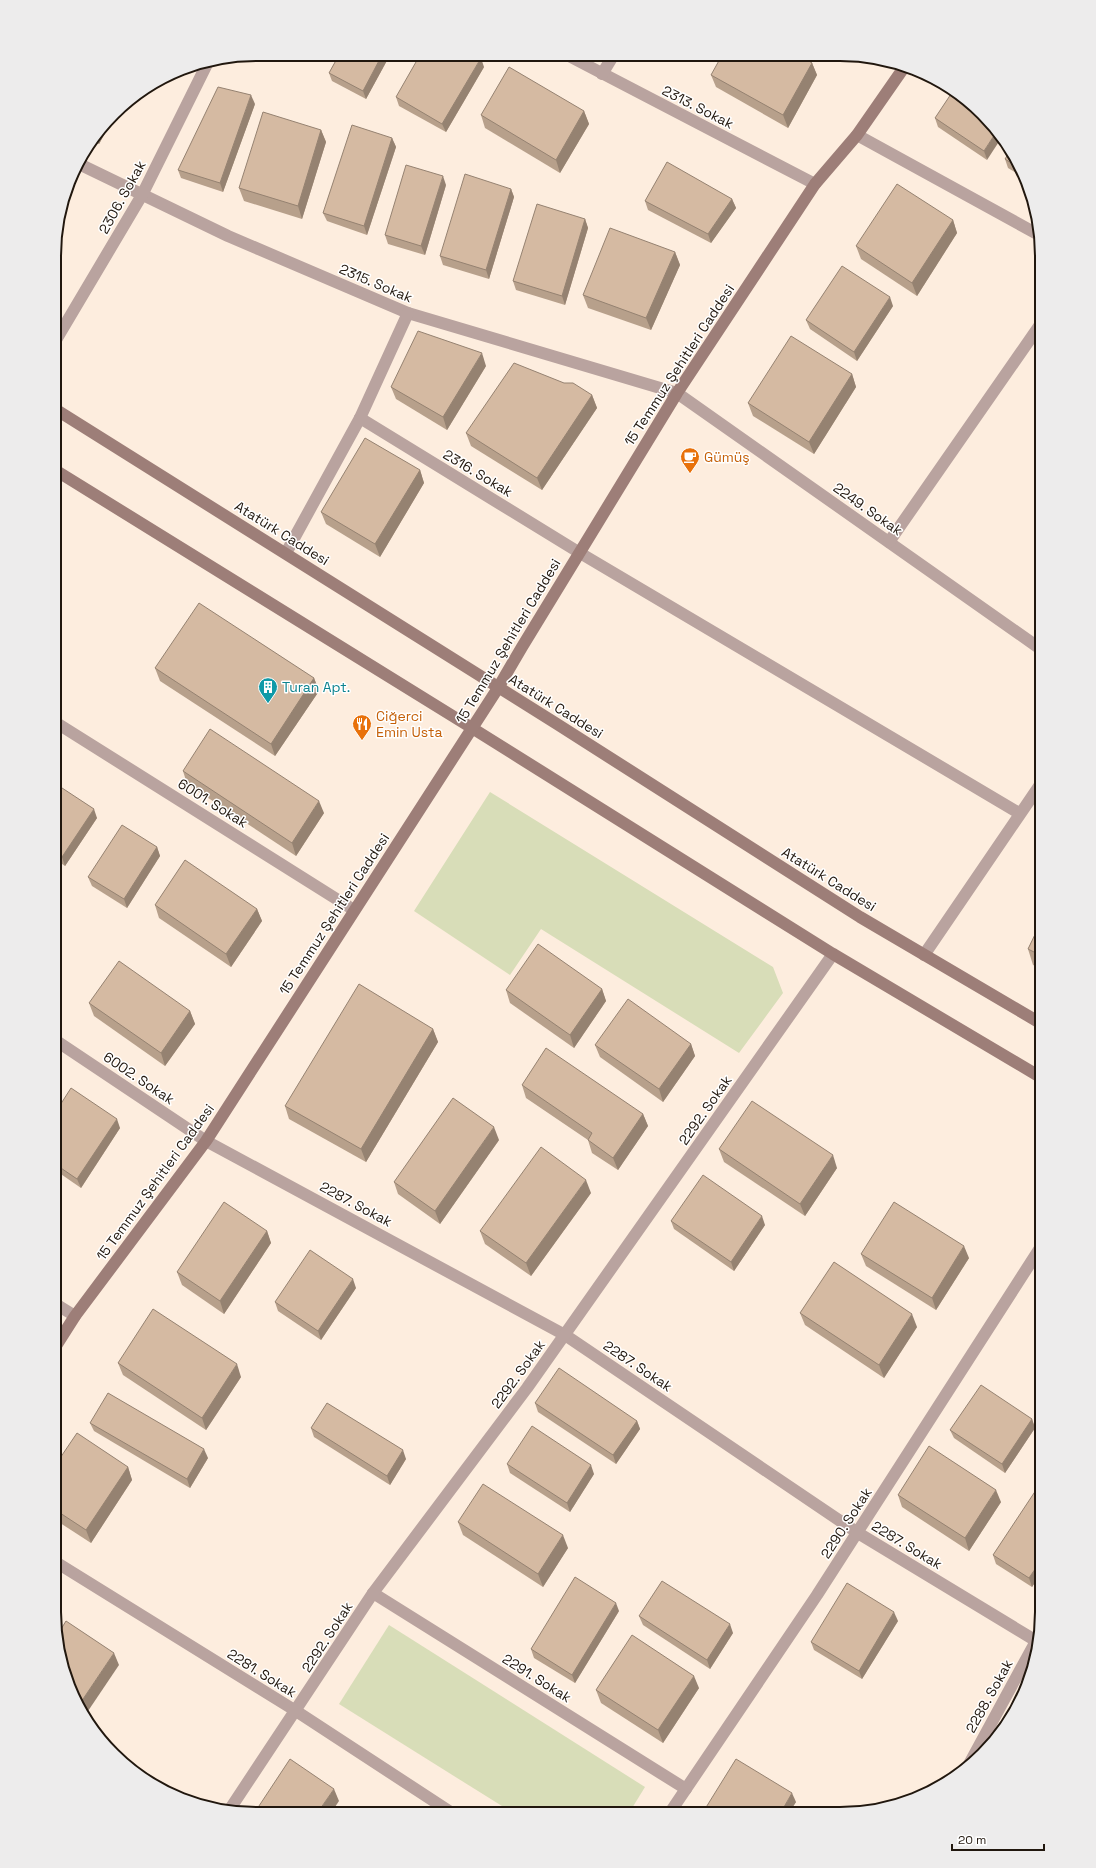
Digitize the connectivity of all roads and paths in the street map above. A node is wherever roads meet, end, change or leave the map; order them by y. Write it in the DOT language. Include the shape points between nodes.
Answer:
graph roads {
  1 [pos="578,61"];
  2 [pos="610,61"];
  3 [pos="205,68"];
  4 [pos="902,71"];
  5 [pos="602,74"];
  6 [pos="857,135"];
  7 [pos="83,166"];
  8 [pos="815,184"];
  9 [pos="142,195"];
  10 [pos="1033,232"];
  11 [pos="408,313"];
  12 [pos="61,332"];
  13 [pos="1035,332"];
  14 [pos="677,393"];
  15 [pos="61,412"];
  16 [pos="360,418"];
  17 [pos="61,474"];
  18 [pos="889,542"];
  19 [pos="286,553"];
  20 [pos="580,553"];
  21 [pos="1035,645"];
  22 [pos="498,688"];
  23 [pos="61,726"];
  24 [pos="472,728"];
  25 [pos="1035,791"];
  26 [pos="1019,813"];
  27 [pos="354,910"];
  28 [pos="833,954"];
  29 [pos="924,955"];
  30 [pos="1035,1020"];
  31 [pos="61,1044"];
  32 [pos="1035,1074"];
  33 [pos="206,1141"];
  34 [pos="1035,1256"];
  35 [pos="61,1308"];
  36 [pos="74,1316"];
  37 [pos="565,1334"];
  38 [pos="61,1337"];
  39 [pos="858,1533"];
  40 [pos="61,1565"];
  41 [pos="373,1593"];
  42 [pos="1033,1639"];
  43 [pos="1030,1655"];
  44 [pos="296,1711"];
  45 [pos="976,1752"];
  46 [pos="686,1789"];
  47 [pos="232,1805"];
  48 [pos="443,1807"];
  49 [pos="674,1807"];
  1 -- 5 [label="street, 2313. Sokak"];
  2 -- 5 [label="street"];
  3 -- 9 [label="street, 2306. Sokak"];
  4 -- 6 [label="main road, 15 Temmuz Şehitleri Caddesi"];
  5 -- 8 [label="street, 2313. Sokak"];
  6 -- 8 [label="main road, 15 Temmuz Şehitleri Caddesi"];
  6 -- 10 [label="street"];
  7 -- 9 [label="street, 2315. Sokak"];
  8 -- 14 [label="main road, 15 Temmuz Şehitleri Caddesi"];
  9 -- 11 [label="street, 2315. Sokak" via="228,236"];
  9 -- 12 [label="street, 2306. Sokak"];
  11 -- 14 [label="street, 2315. Sokak"];
  11 -- 16 [label="street"];
  13 -- 18 [label="street"];
  14 -- 18 [label="street, 2249. Sokak"];
  14 -- 20 [label="main road, 15 Temmuz Şehitleri Caddesi"];
  15 -- 19 [label="main road, Atatürk Caddesi"];
  16 -- 19 [label="street"];
  16 -- 20 [label="street, 2316. Sokak"];
  17 -- 24 [label="main road"];
  18 -- 21 [label="street, 2249. Sokak"];
  19 -- 22 [label="main road, Atatürk Caddesi"];
  20 -- 22 [label="main road, 15 Temmuz Şehitleri Caddesi"];
  20 -- 26 [label="street, 2316. Sokak"];
  22 -- 24 [label="main road, 15 Temmuz Şehitleri Caddesi"];
  22 -- 29 [label="main road, Atatürk Caddesi"];
  23 -- 27 [label="street, 6001. Sokak"];
  24 -- 27 [label="main road, 15 Temmuz Şehitleri Caddesi"];
  24 -- 28 [label="main road"];
  25 -- 26 [label="street"];
  26 -- 29 [label="street"];
  27 -- 33 [label="main road, 15 Temmuz Şehitleri Caddesi"];
  28 -- 32 [label="main road"];
  28 -- 37 [label="street, 2292. Sokak"];
  29 -- 30 [label="main road, Atatürk Caddesi"];
  31 -- 33 [label="street, 6002. Sokak"];
  33 -- 36 [label="main road, 15 Temmuz Şehitleri Caddesi"];
  33 -- 37 [label="street, 2287. Sokak"];
  34 -- 39 [label="street, 2290. Sokak"];
  35 -- 36 [label="street"];
  36 -- 38 [label="main road, 15 Temmuz Şehitleri Caddesi"];
  37 -- 39 [label="street, 2287. Sokak"];
  37 -- 41 [label="street, 2292. Sokak"];
  39 -- 42 [label="street, 2287. Sokak"];
  39 -- 46 [label="street, 2290. Sokak"];
  40 -- 44 [label="street, 2281. Sokak"];
  41 -- 44 [label="street, 2292. Sokak"];
  41 -- 46 [label="street, 2291. Sokak"];
  43 -- 45 [label="street, 2288. Sokak"];
  44 -- 47 [label="street, 2292. Sokak"];
  44 -- 48 [label="street, 2281. Sokak"];
  46 -- 49 [label="street, 2290. Sokak"];
}
